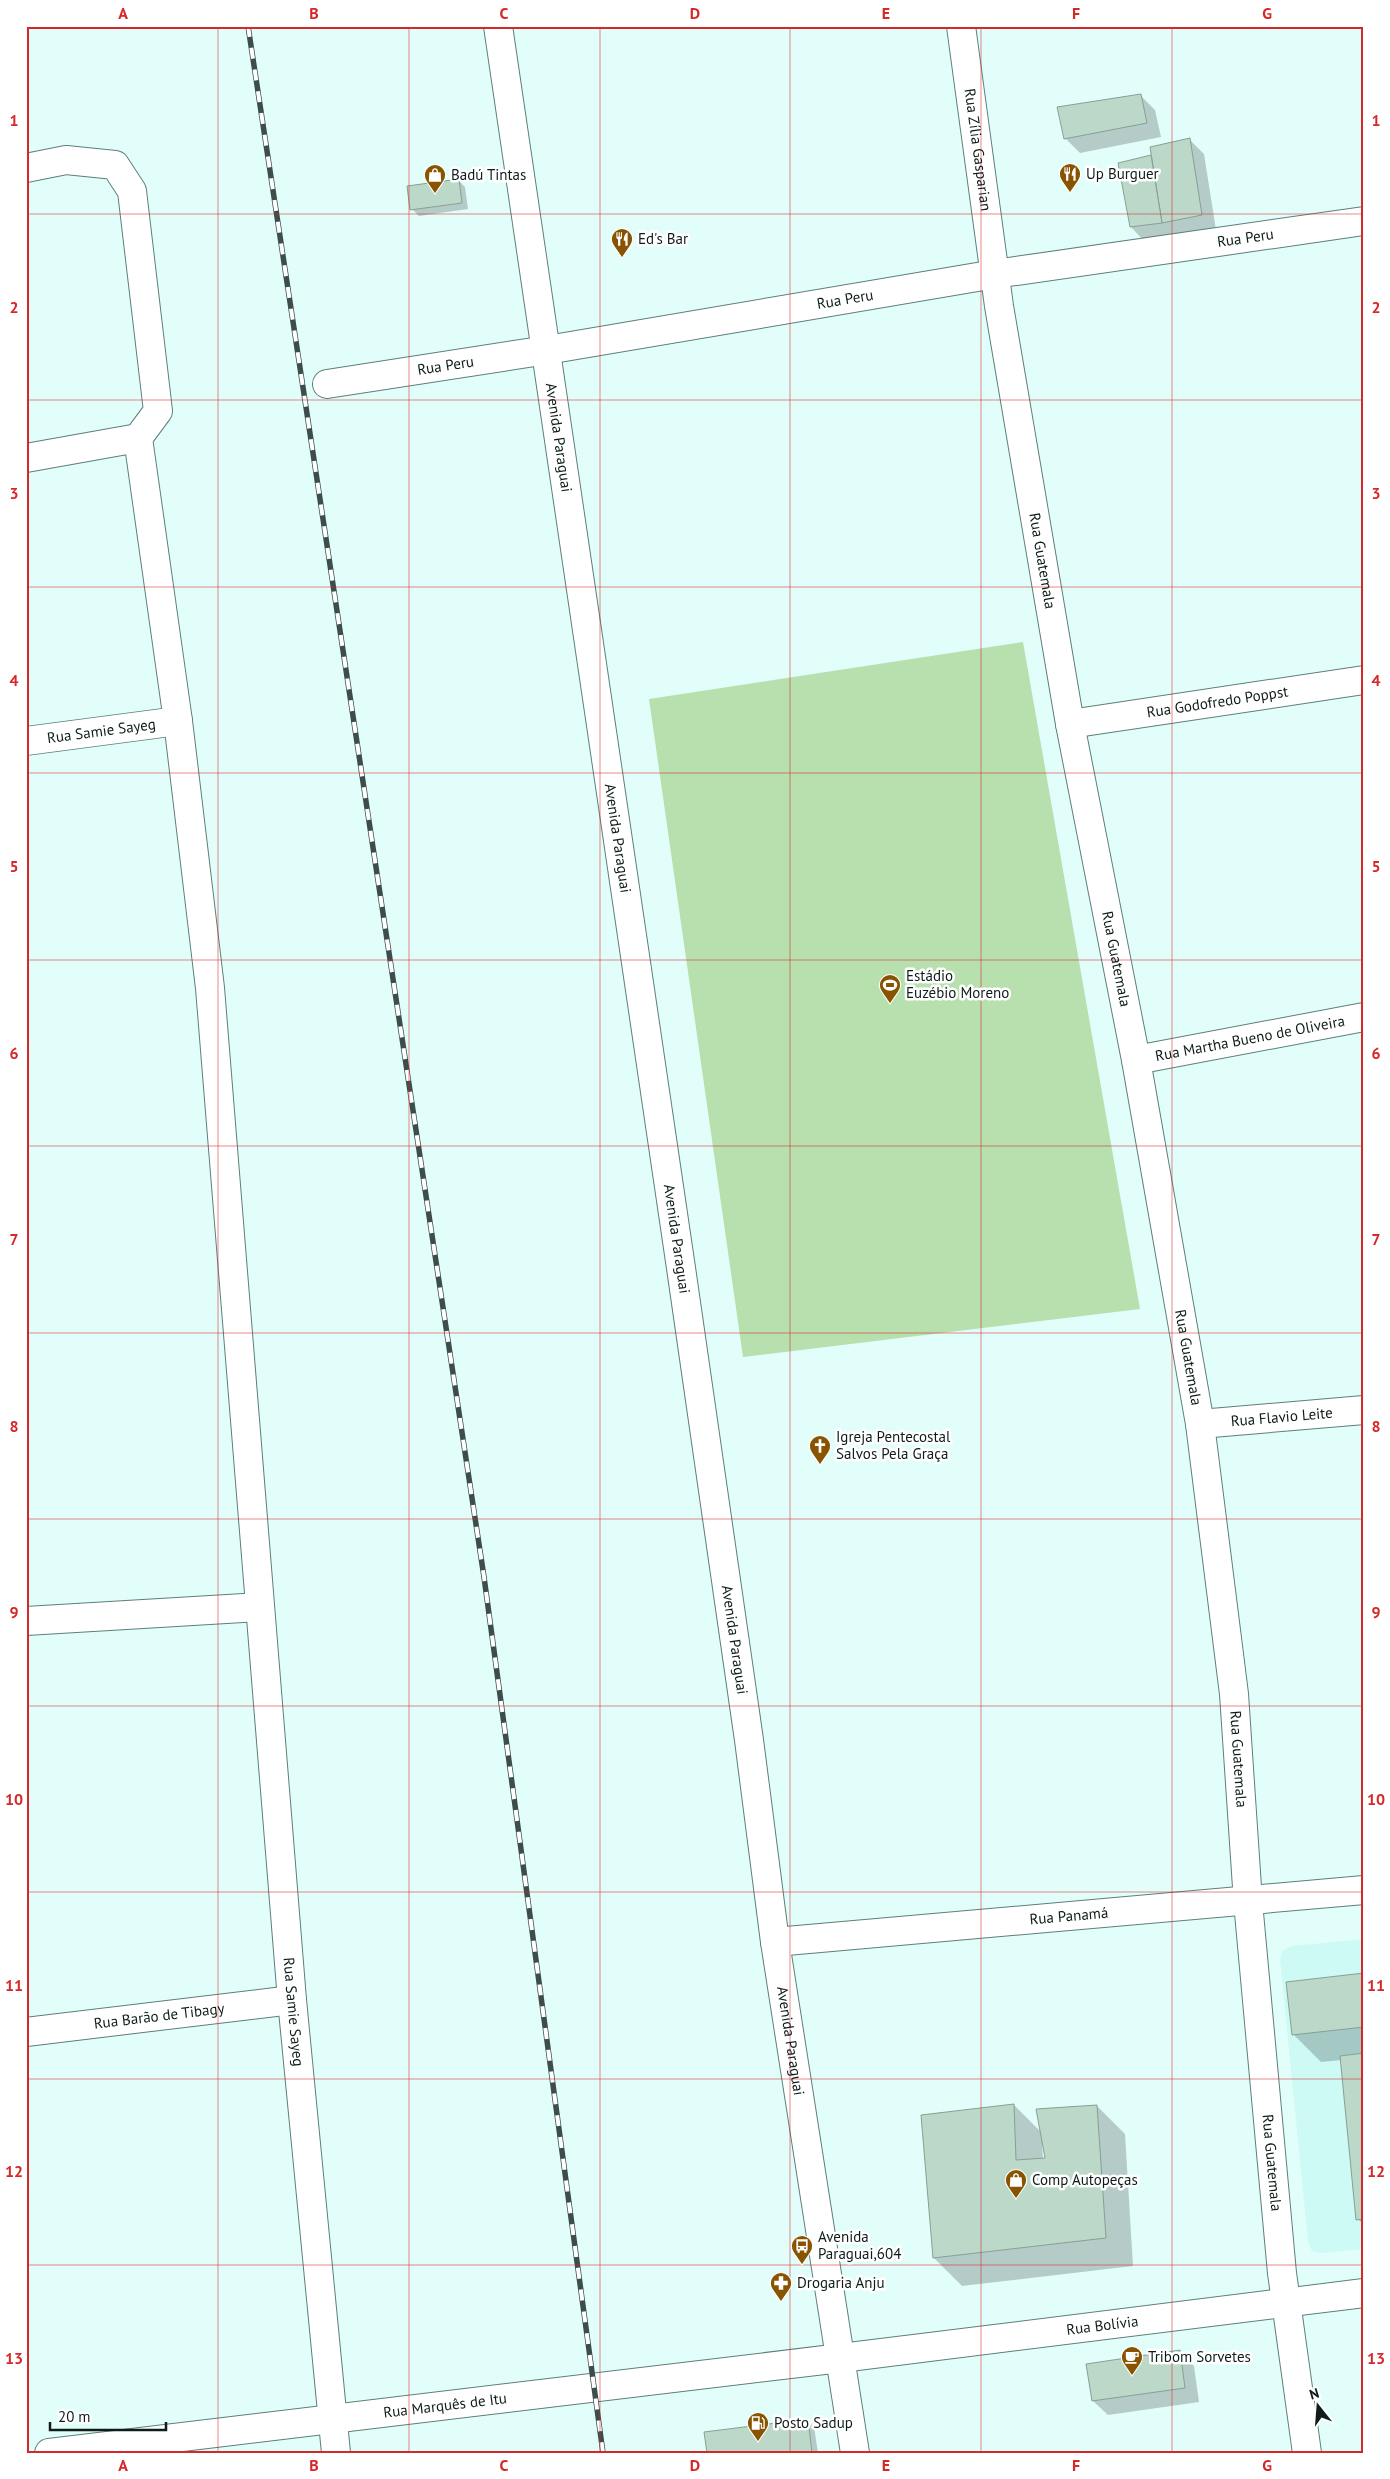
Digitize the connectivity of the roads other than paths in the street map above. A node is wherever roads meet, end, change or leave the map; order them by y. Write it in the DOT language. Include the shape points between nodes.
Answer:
graph roads {
  1 [pos="498,26"];
  2 [pos="961,26"];
  3 [pos="26,168"];
  4 [pos="1364,221"];
  5 [pos="995,274"];
  6 [pos="547,350"];
  7 [pos="327,384"];
  8 [pos="138,438"];
  9 [pos="26,458"];
  10 [pos="1364,680"];
  11 [pos="178,721"];
  12 [pos="1070,724"];
  13 [pos="26,740"];
  14 [pos="1364,1017"];
  15 [pos="1136,1060"];
  16 [pos="1364,1410"];
  17 [pos="1200,1424"];
  18 [pos="260,1607"];
  19 [pos="26,1621"];
  20 [pos="1364,1890"];
  21 [pos="1248,1902"];
  22 [pos="775,1942"];
  23 [pos="292,2000"];
  24 [pos="26,2032"];
  25 [pos="1364,2292"];
  26 [pos="1285,2302"];
  27 [pos="841,2358"];
  28 [pos="333,2418"];
  29 [pos="49,2453"];
  30 [pos="336,2453"];
  31 [pos="855,2453"];
  32 [pos="1307,2453"];
  1 -- 6 [label="street, Avenida Paraguai"];
  2 -- 5 [label="street, Rua Zília Gasparian"];
  3 -- 8 [label="street" via="66,160 115,165 132,191 158,411"];
  4 -- 5 [label="street, Rua Peru"];
  5 -- 6 [label="street, Rua Peru"];
  5 -- 12 [label="street, Rua Guatemala"];
  6 -- 7 [label="street, Rua Peru"];
  6 -- 22 [label="street, Avenida Paraguai" via="749,1740"];
  8 -- 9 [label="street"];
  8 -- 11 [label="street, Rua Samie Sayeg"];
  10 -- 12 [label="street, Rua Godofredo Poppst"];
  11 -- 13 [label="street, Rua Samie Sayeg"];
  11 -- 18 [label="street, Rua Samie Sayeg" via="210,988"];
  12 -- 15 [label="street, Rua Guatemala"];
  14 -- 15 [label="street, Rua Martha Bueno de Oliveira"];
  15 -- 17 [label="street, Rua Guatemala"];
  16 -- 17 [label="street, Rua Flavio Leite"];
  17 -- 21 [label="street, Rua Guatemala" via="1234,1694"];
  18 -- 19 [label="street"];
  18 -- 23 [label="street, Rua Samie Sayeg"];
  20 -- 21 [label="street, Rua Panamá"];
  21 -- 22 [label="street, Rua Panamá"];
  21 -- 26 [label="street, Rua Guatemala"];
  22 -- 27 [label="street, Avenida Paraguai"];
  23 -- 24 [label="street, Rua Barão de Tibagy"];
  23 -- 28 [label="street, Rua Samie Sayeg"];
  25 -- 26 [label="street, Rua Bolívia"];
  26 -- 27 [label="street, Rua Bolívia"];
  26 -- 32 [label="street, Rua Guatemala"];
  27 -- 28 [label="street, Rua Marquês de Itu"];
  27 -- 31 [label="street, Avenida Paraguai"];
  28 -- 29 [label="street, Rua Marquês de Itu"];
  28 -- 30 [label="street, Rua Samie Sayeg"];
}
